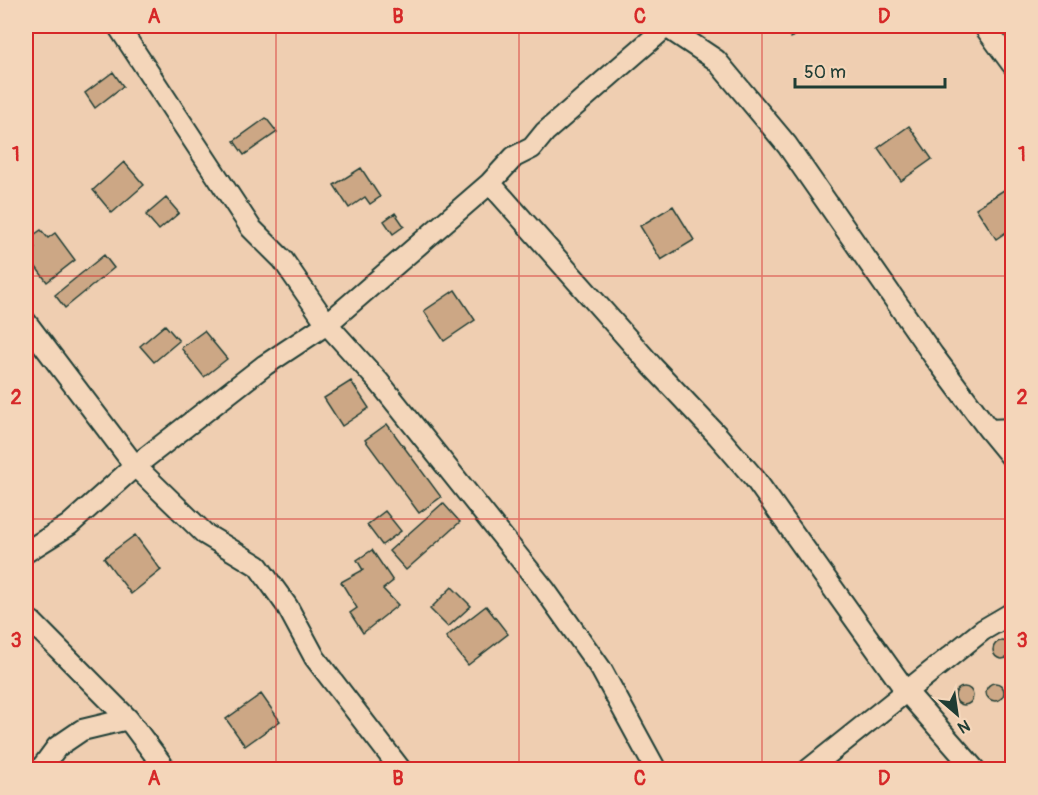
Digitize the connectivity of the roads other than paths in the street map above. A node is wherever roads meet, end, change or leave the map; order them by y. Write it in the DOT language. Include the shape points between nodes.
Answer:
graph roads {
  1 [pos="118,26"];
  2 [pos="666,26"];
  3 [pos="984,26"];
  4 [pos="1005,42"];
  5 [pos="1012,64"];
  6 [pos="490,183"];
  7 [pos="26,322"];
  8 [pos="327,324"];
  9 [pos="1012,429"];
  10 [pos="989,430"];
  11 [pos="1012,458"];
  12 [pos="135,466"];
  13 [pos="26,552"];
  14 [pos="1012,613"];
  15 [pos="28,622"];
  16 [pos="906,692"];
  17 [pos="128,719"];
  18 [pos="40,770"];
  19 [pos="166,770"];
  20 [pos="401,770"];
  21 [pos="656,770"];
  22 [pos="808,770"];
  23 [pos="975,770"];
  1 -- 8 [label="street" via="251,228 283,260"];
  2 -- 6 [label="street" via="545,132 532,148 514,157"];
  2 -- 10 [label="street" via="716,60 787,145"];
  3 -- 4 [label="street"];
  4 -- 5 [label="street"];
  6 -- 8 [label="street"];
  6 -- 16 [label="street" via="755,478"];
  7 -- 12 [label="street"];
  8 -- 12 [label="street" via="265,364"];
  8 -- 21 [label="street" via="379,382 546,591 601,669"];
  9 -- 10 [label="street"];
  10 -- 11 [label="street"];
  12 -- 13 [label="street" via="69,525"];
  12 -- 20 [label="street" via="205,534 258,566 287,606 315,658"];
  14 -- 16 [label="street" via="983,630"];
  15 -- 17 [label="street"];
  16 -- 22 [label="street"];
  16 -- 23 [label="street"];
  17 -- 18 [label="street" via="82,730 57,747"];
  17 -- 19 [label="street"];
}
